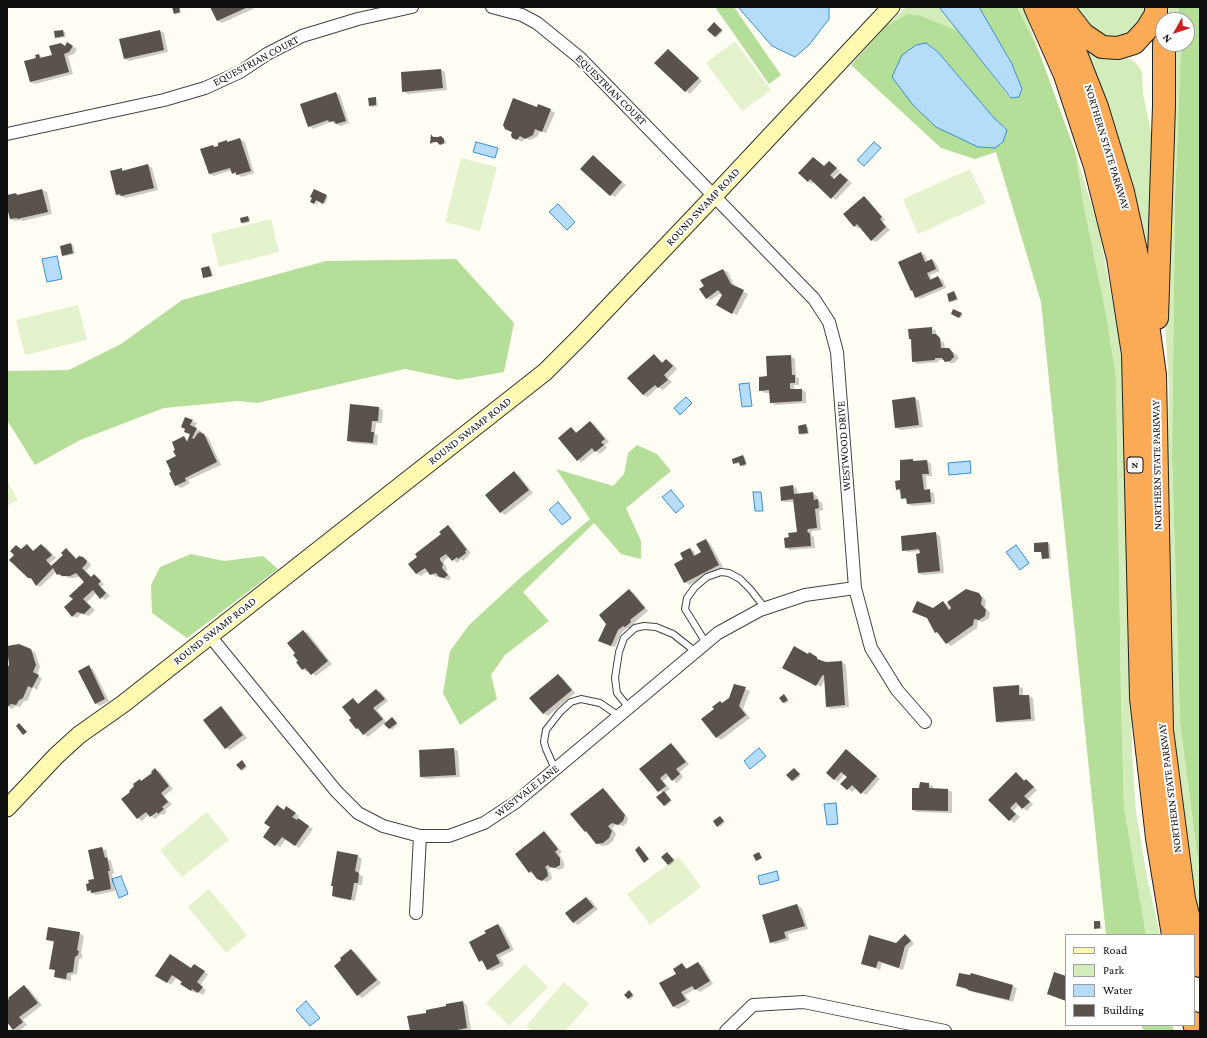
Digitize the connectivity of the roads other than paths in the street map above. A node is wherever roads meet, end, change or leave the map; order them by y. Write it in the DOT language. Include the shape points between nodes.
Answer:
graph roads {
  1 [pos="412,7"];
  2 [pos="492,7"];
  3 [pos="891,7"];
  4 [pos="1035,7"];
  5 [pos="1056,7"];
  6 [pos="1062,7"];
  7 [pos="1156,7"];
  8 [pos="523,11"];
  9 [pos="1164,52"];
  10 [pos="7,134"];
  11 [pos="714,196"];
  12 [pos="1155,375"];
  13 [pos="854,588"];
  14 [pos="765,608"];
  15 [pos="210,636"];
  16 [pos="706,643"];
  17 [pos="696,652"];
  18 [pos="629,708"];
  19 [pos="618,716"];
  20 [pos="925,722"];
  21 [pos="555,769"];
  22 [pos="7,808"];
  23 [pos="420,836"];
  24 [pos="416,913"];
  25 [pos="1173,934"];
  26 [pos="1193,934"];
  27 [pos="1195,944"];
  28 [pos="1200,966"];
  29 [pos="726,1031"];
  30 [pos="945,1031"];
  1 -- 10 [label="street, EQUESTRIAN COURT" via="358,19 302,36 267,54 240,72 205,88 164,100"];
  2 -- 8 [label="street, EQUESTRIAN COURT"];
  3 -- 11 [label="street, ROUND SWAMP ROAD"];
  4 -- 25 [label="highway, NORTHERN STATE PARKWAY / N" via="1065,75 1095,166 1118,258 1133,354 1141,698 1157,838"];
  5 -- 12 [label="highway, NORTHERN STATE PARKWAY / N" via="1097,107 1123,192 1141,274"];
  6 -- 7 [label="highway" via="1083,34 1102,47 1118,48 1134,43 1156,14"];
  8 -- 11 [label="street, EQUESTRIAN COURT" via="580,58"];
  9 -- 12 [label="highway"];
  11 -- 13 [label="street, WESTWOOD DRIVE" via="814,299 829,322 837,352"];
  11 -- 15 [label="street, ROUND SWAMP ROAD" via="545,372"];
  12 -- 26 [label="highway, NORTHERN STATE PARKWAY / N" via="1162,730 1184,899"];
  13 -- 14 [label="street, WESTVALE LANE" via="805,595"];
  13 -- 20 [label="street, WESTWOOD DRIVE" via="871,648 897,690"];
  14 -- 16 [label="street, WESTVALE LANE" via="718,633"];
  14 -- 16 [label="lane" via="750,589 729,572 707,577 694,587 687,598 685,609"];
  15 -- 22 [label="street, ROUND SWAMP ROAD" via="79,735"];
  15 -- 23 [label="street, WESTVALE LANE" via="336,791 358,813 384,826"];
  16 -- 17 [label="street, WESTVALE LANE"];
  17 -- 18 [label="street, WESTVALE LANE"];
  17 -- 18 [label="lane" via="673,634 644,626 635,628 624,638 619,652 616,678 617,693"];
  18 -- 19 [label="street, WESTVALE LANE"];
  19 -- 21 [label="street, WESTVALE LANE"];
  19 -- 21 [label="lane" via="600,703 581,699 571,702 546,730 544,742"];
  21 -- 23 [label="street, WESTVALE LANE" via="516,802 484,823 449,836"];
  23 -- 24 [label="street"];
  27 -- 28 [label="highway"];
  29 -- 30 [label="street" via="753,1005 804,1002"];
}
